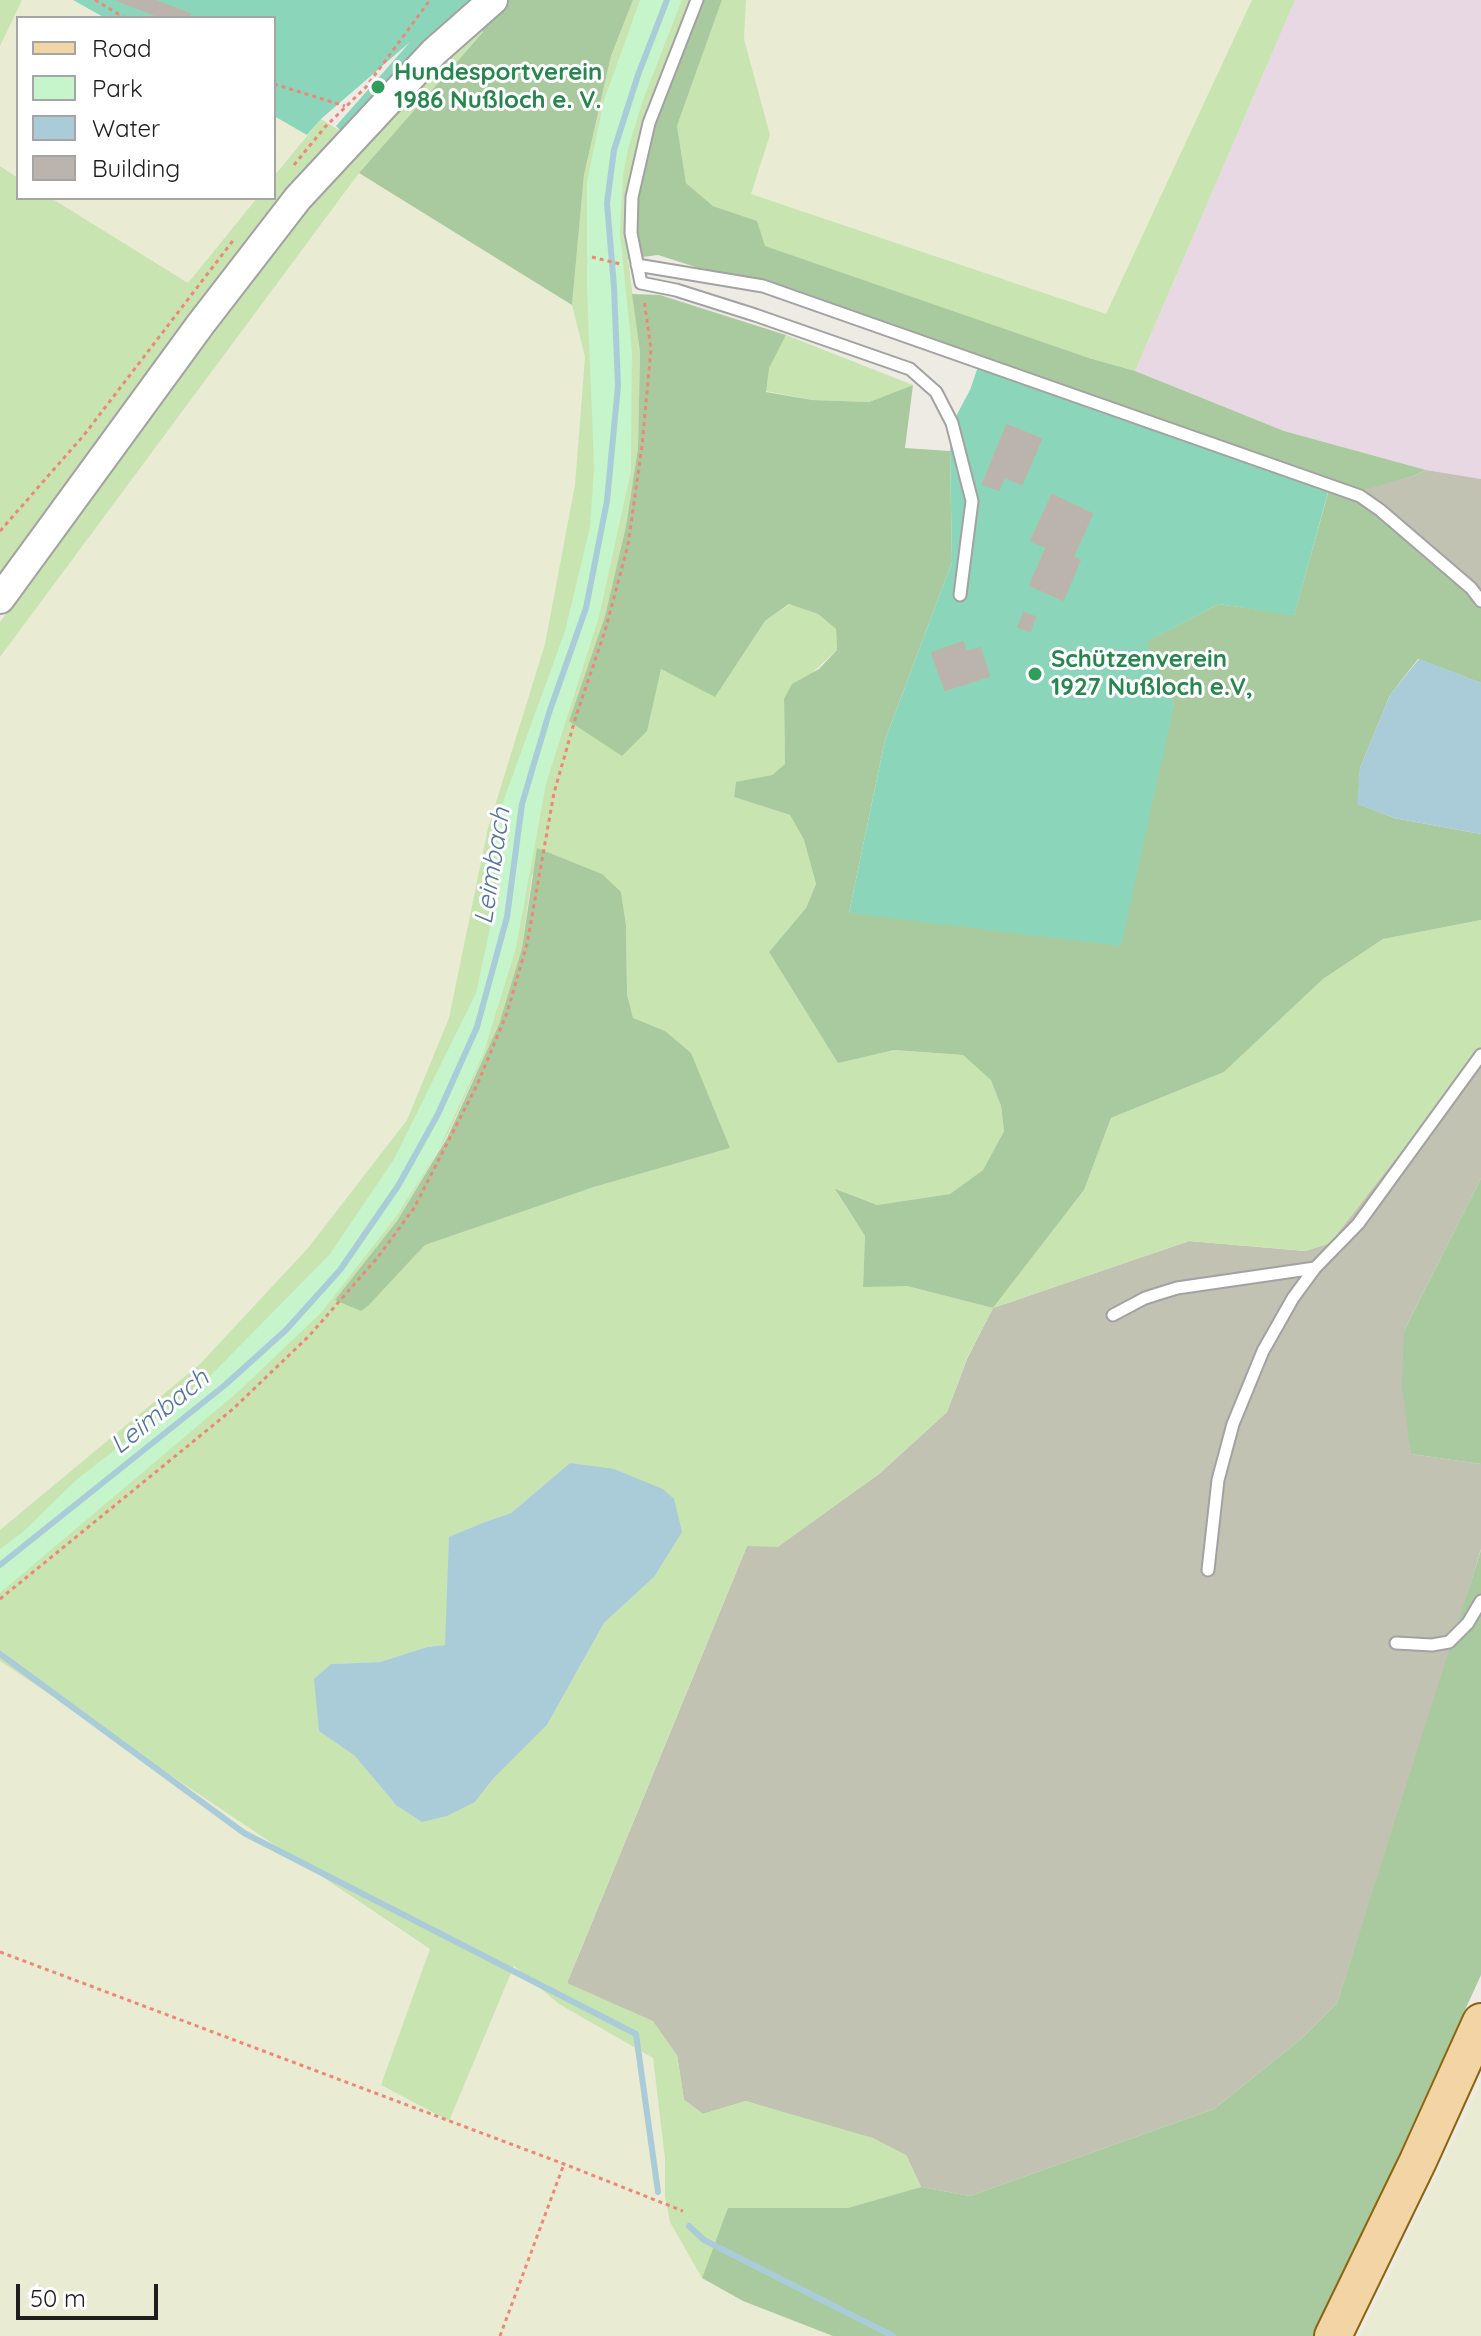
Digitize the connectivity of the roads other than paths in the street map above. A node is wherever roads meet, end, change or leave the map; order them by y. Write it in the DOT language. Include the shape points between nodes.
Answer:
graph roads {
  1 [pos="493,0"];
  2 [pos="697,0"];
  3 [pos="637,265"];
  4 [pos="960,595"];
  5 [pos="0,599"];
  6 [pos="1481,601"];
  7 [pos="1481,1055"];
  8 [pos="1315,1268"];
  9 [pos="1113,1315"];
  10 [pos="1208,1570"];
  11 [pos="1481,1601"];
  12 [pos="1396,1643"];
  13 [pos="1481,2022"];
  14 [pos="1333,2336"];
  1 -- 5 [label="street" via="434,52 298,198"];
  2 -- 3 [label="lane" via="649,123 639,165 631,233"];
  3 -- 4 [label="lane" via="641,283 755,315 910,369 936,392 952,423 972,501"];
  3 -- 6 [label="lane" via="763,286 1360,496"];
  7 -- 8 [label="lane" via="1358,1224"];
  8 -- 9 [label="lane" via="1177,1288"];
  8 -- 10 [label="lane" via="1263,1351 1233,1424 1218,1480"];
  11 -- 12 [label="lane" via="1449,1642"];
  13 -- 14 [label="main road"];
}
